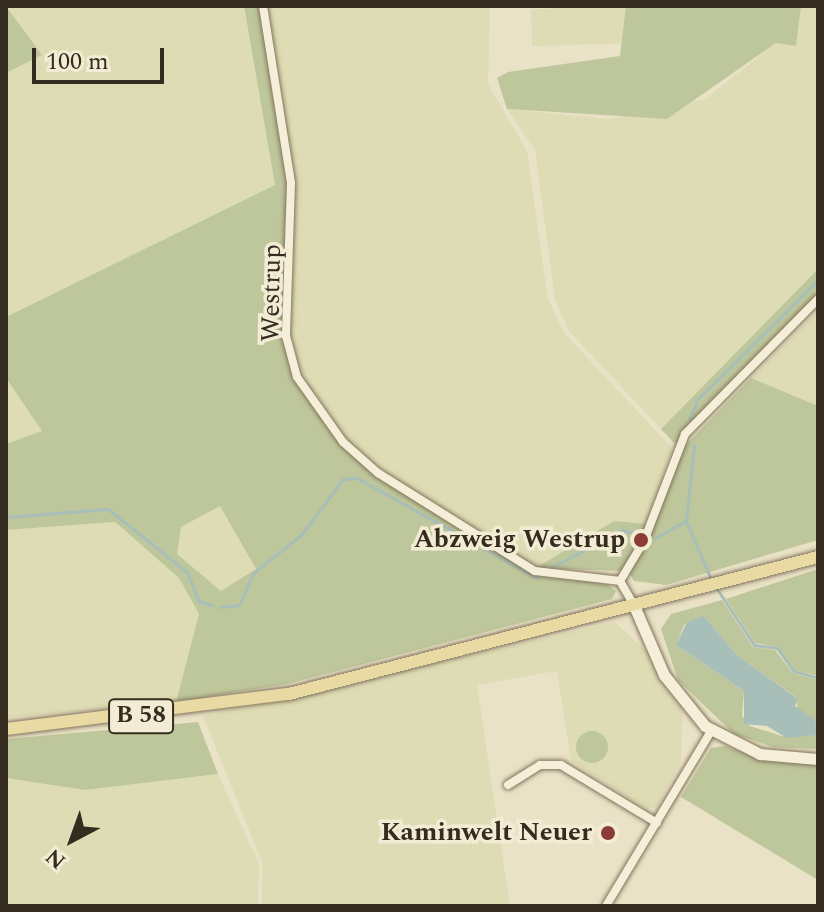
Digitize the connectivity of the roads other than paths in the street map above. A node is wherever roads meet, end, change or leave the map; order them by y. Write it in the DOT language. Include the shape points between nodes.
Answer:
graph roads {
  1 [pos="263,6"];
  2 [pos="818,299"];
  3 [pos="818,557"];
  4 [pos="620,581"];
  5 [pos="635,608"];
  6 [pos="6,729"];
  7 [pos="711,731"];
  8 [pos="818,759"];
  9 [pos="508,785"];
  10 [pos="657,823"];
  11 [pos="606,906"];
  1 -- 4 [label="street, Westrup" via="291,183 286,336 297,377 343,442 378,473 535,571"];
  2 -- 4 [label="street" via="685,434 644,541"];
  3 -- 5 [label="main road, B 58"];
  4 -- 5 [label="street"];
  5 -- 6 [label="main road, B 58" via="289,694"];
  5 -- 7 [label="street" via="671,686"];
  7 -- 8 [label="street" via="760,754"];
  7 -- 10 [label="street"];
  9 -- 10 [label="street" via="540,765 561,765"];
  10 -- 11 [label="street"];
}
